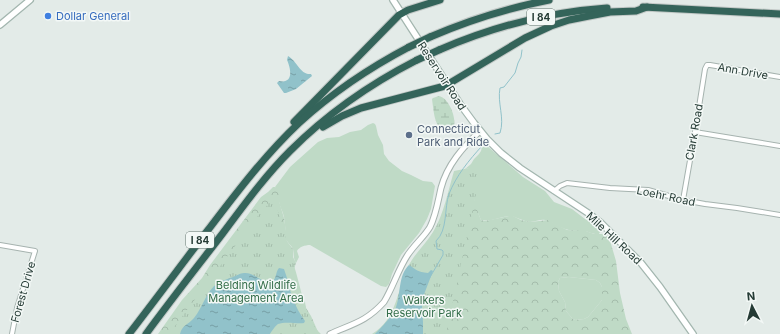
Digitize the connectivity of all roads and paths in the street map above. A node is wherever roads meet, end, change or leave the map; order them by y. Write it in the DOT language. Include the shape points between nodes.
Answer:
graph roads {
  1 [pos="30,0"];
  2 [pos="393,0"];
  3 [pos="440,0"];
  4 [pos="549,0"];
  5 [pos="647,7"];
  6 [pos="402,13"];
  7 [pos="780,14"];
  8 [pos="0,25"];
  9 [pos="707,66"];
  10 [pos="780,77"];
  11 [pos="447,84"];
  12 [pos="480,131"];
  13 [pos="695,132"];
  14 [pos="302,140"];
  15 [pos="780,146"];
  16 [pos="274,149"];
  17 [pos="554,191"];
  18 [pos="683,200"];
  19 [pos="780,215"];
  20 [pos="0,245"];
  21 [pos="12,334"];
  22 [pos="129,334"];
  23 [pos="146,334"];
  24 [pos="330,334"];
  25 [pos="693,334"];
  1 -- 8 [label="main road"];
  2 -- 6 [label="main road, Reservoir Road"];
  3 -- 6 [label="highway"];
  4 -- 16 [label="highway, I 84, bridge" via="488,14 409,47 366,71 335,93"];
  5 -- 7 [label="highway, I 84"];
  5 -- 11 [label="highway" via="636,11 589,16 550,26"];
  5 -- 14 [label="highway, I 84, bridge" via="590,10 537,18 508,25 439,50 356,96"];
  6 -- 11 [label="main road, Reservoir Road"];
  6 -- 16 [label="highway" via="282,134"];
  9 -- 10 [label="street, Ann Drive"];
  9 -- 13 [label="street, Clark Road"];
  11 -- 12 [label="main road, Reservoir Road"];
  11 -- 14 [label="highway" via="347,114"];
  12 -- 17 [label="main road, Mile Hill Road" via="510,160"];
  12 -- 24 [label="street" via="458,154 451,166 430,226 408,255 384,302 362,321"];
  13 -- 15 [label="street"];
  13 -- 18 [label="street, Clark Road"];
  14 -- 23 [label="highway, I 84" via="254,192"];
  16 -- 22 [label="highway, I 84" via="240,189"];
  17 -- 18 [label="street, Loehr Road" via="567,183 648,190"];
  17 -- 25 [label="main road, Mile Hill Road" via="601,223 629,250 656,282"];
  18 -- 19 [label="street, Loehr Road"];
  20 -- 21 [label="street, Forest Drive" via="35,251"];
}
